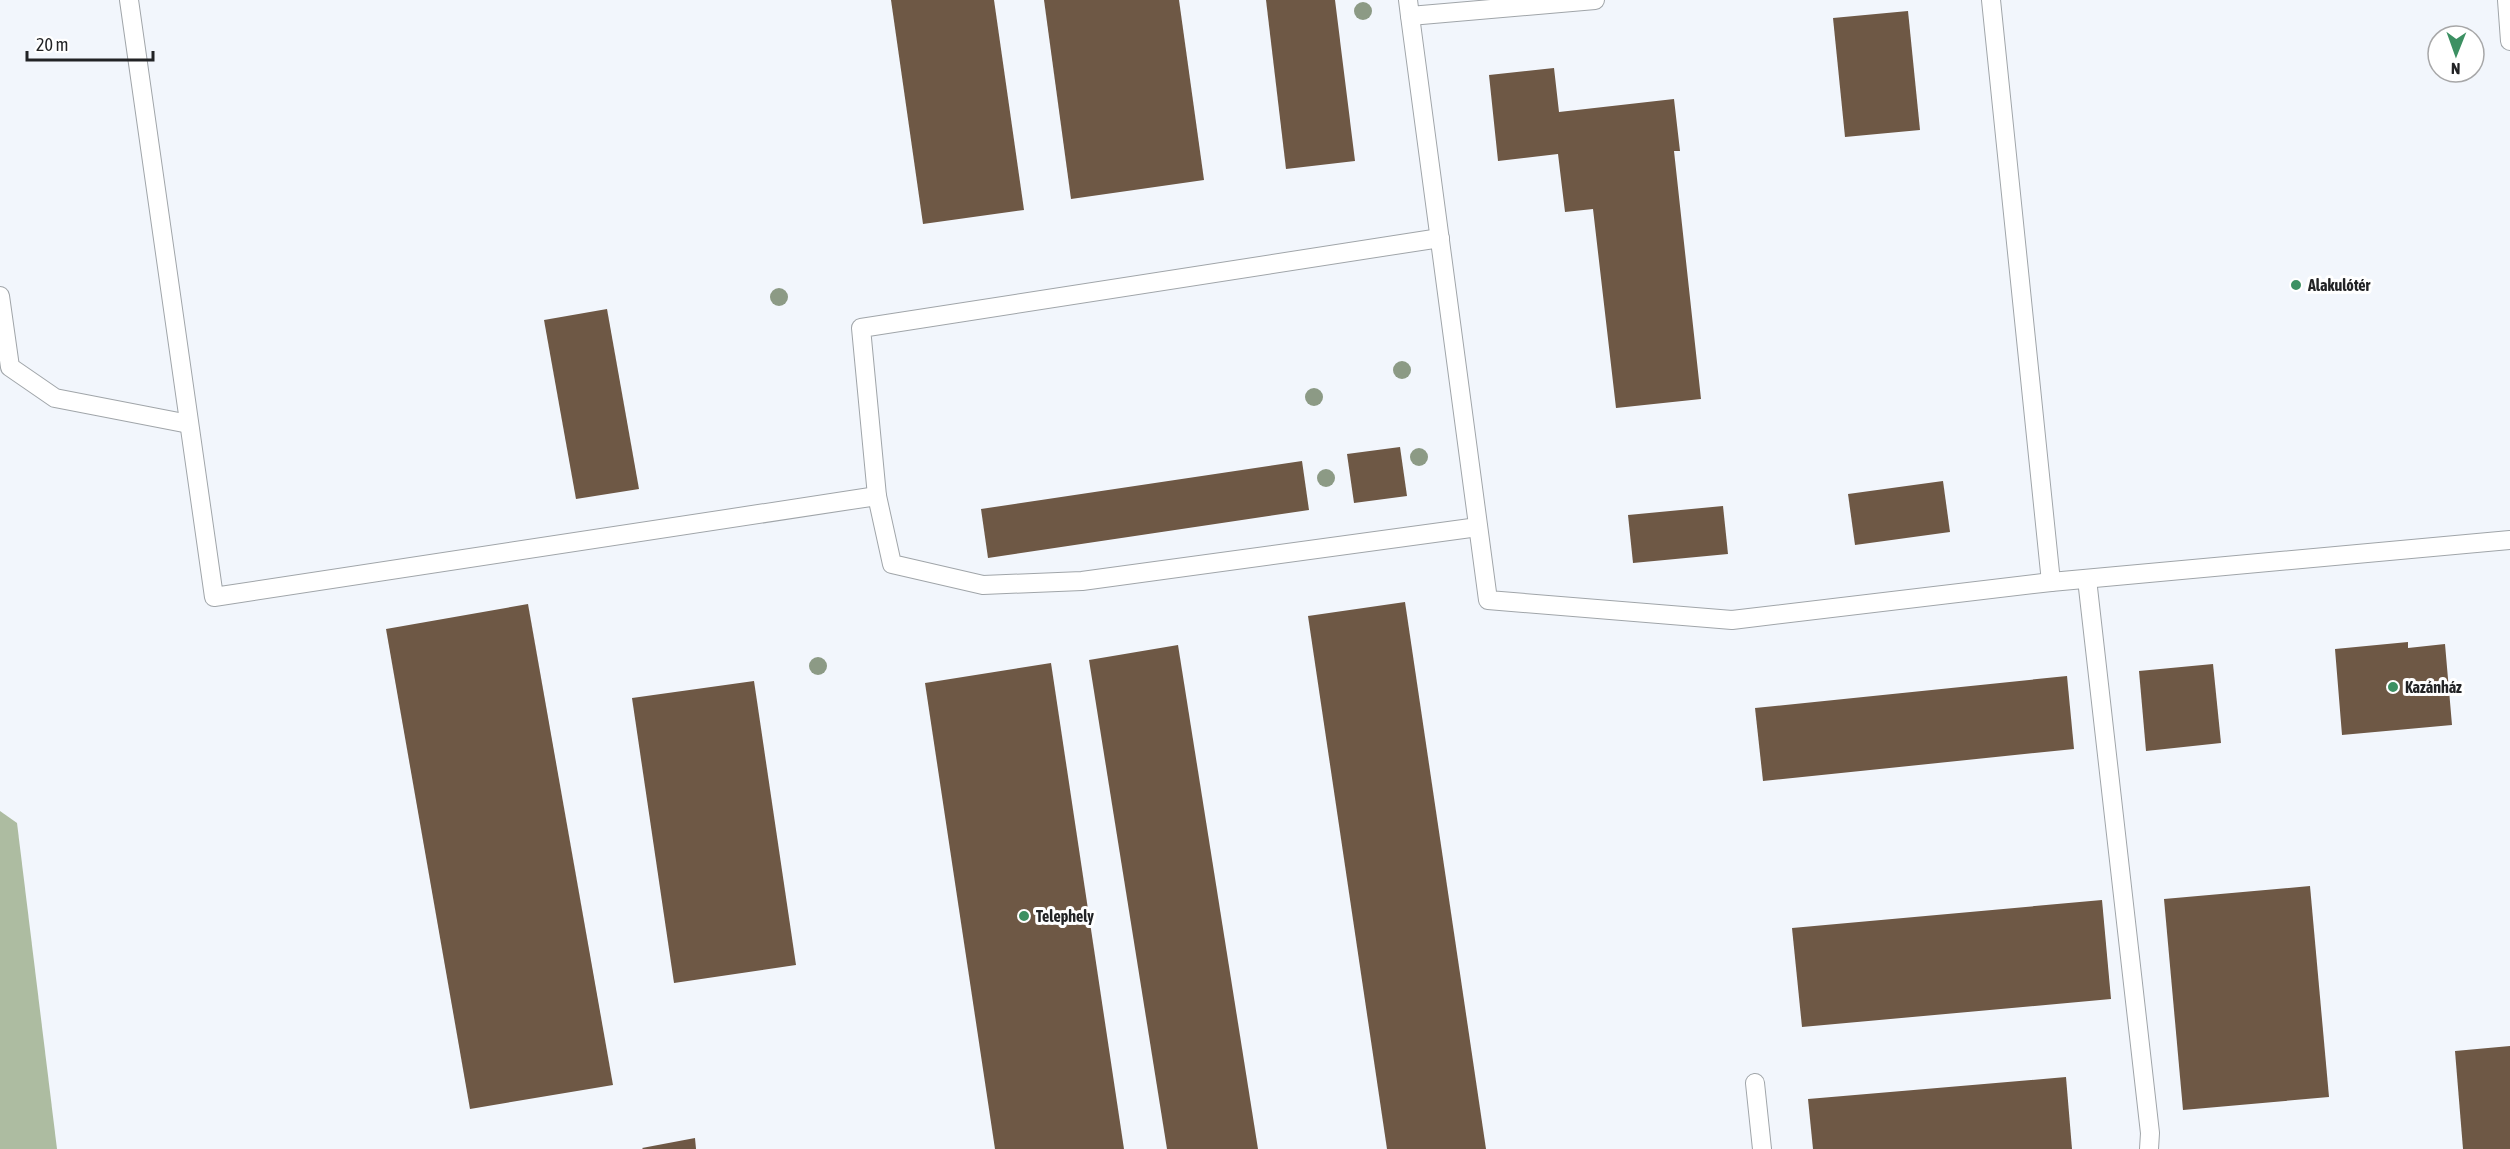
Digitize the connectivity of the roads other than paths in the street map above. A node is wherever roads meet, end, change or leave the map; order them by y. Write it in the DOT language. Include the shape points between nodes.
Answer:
graph roads {
  1 [pos="129,0"];
  2 [pos="1595,0"];
  3 [pos="1991,0"];
  4 [pos="2506,0"];
  5 [pos="1409,8"];
  6 [pos="2510,41"];
  7 [pos="1440,238"];
  8 [pos="0,296"];
  9 [pos="189,424"];
  10 [pos="877,496"];
  11 [pos="1478,527"];
  12 [pos="2510,540"];
  13 [pos="2087,579"];
  14 [pos="2051,582"];
  15 [pos="1755,1083"];
  16 [pos="1762,1149"];
  17 [pos="2149,1149"];
  1 -- 9 [label="lane"];
  2 -- 5 [label="lane"];
  3 -- 14 [label="lane"];
  4 -- 6 [label="lane"];
  5 -- 7 [label="lane"];
  7 -- 10 [label="lane" via="861,328"];
  7 -- 11 [label="lane"];
  8 -- 9 [label="lane" via="10,367 55,398"];
  9 -- 10 [label="lane" via="213,597"];
  10 -- 11 [label="lane" via="892,564 984,585 1082,581"];
  11 -- 14 [label="lane" via="1488,600 1732,620"];
  12 -- 13 [label="lane"];
  13 -- 14 [label="lane"];
  13 -- 17 [label="lane"];
  15 -- 16 [label="lane"];
}
